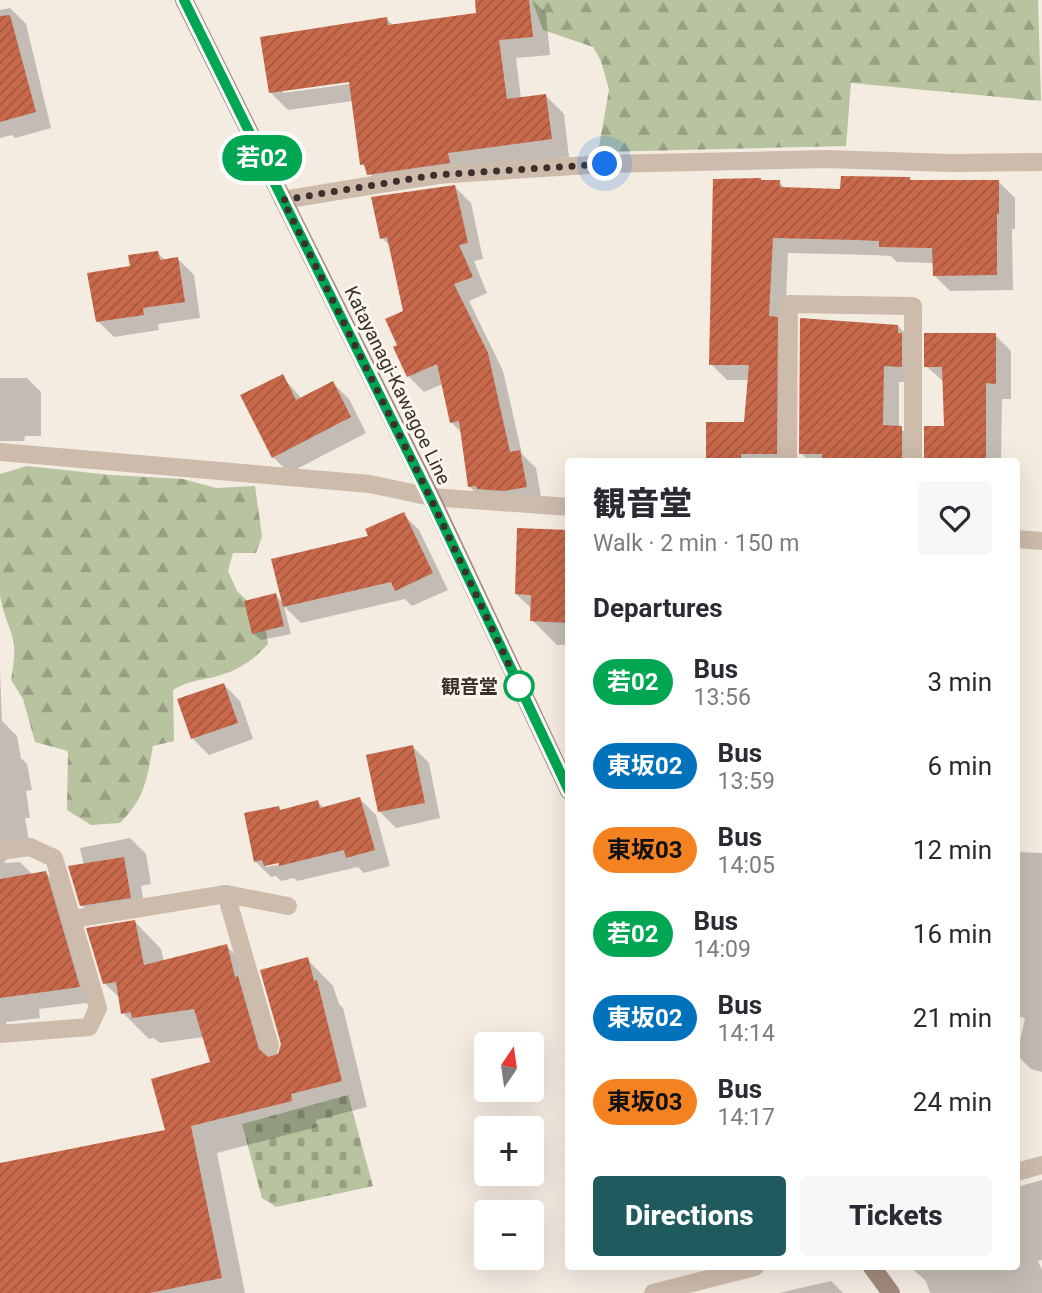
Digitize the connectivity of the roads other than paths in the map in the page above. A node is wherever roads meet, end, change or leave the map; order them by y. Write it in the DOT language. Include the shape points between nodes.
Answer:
graph roads {
  1 [pos="184,0"];
  2 [pos="1042,162"];
  3 [pos="283,200"];
  4 [pos="0,452"];
  5 [pos="788,458"];
  6 [pos="913,458"];
  7 [pos="430,497"];
  8 [pos="565,507"];
  9 [pos="1020,539"];
  10 [pos="1042,541"];
  11 [pos="565,782"];
  12 [pos="0,851"];
  13 [pos="226,894"];
  14 [pos="288,906"];
  15 [pos="73,919"];
  16 [pos="0,1034"];
  17 [pos="270,1046"];
  18 [pos="1042,1165"];
  19 [pos="1020,1171"];
  20 [pos="743,1270"];
  21 [pos="874,1270"];
  22 [pos="653,1293"];
  23 [pos="891,1293"];
  1 -- 3 [label="main road, Katayanagi-Kawagoe Line"];
  2 -- 3 [label="street" via="826,159 605,164 435,175"];
  3 -- 7 [label="main road, Katayanagi-Kawagoe Line"];
  4 -- 7 [label="street" via="370,484"];
  5 -- 6 [label="street" via="789,304 913,306"];
  7 -- 8 [label="street"];
  7 -- 11 [label="main road, Katayanagi-Kawagoe Line"];
  9 -- 10 [label="street"];
  12 -- 15 [label="street" via="30,847 54,858"];
  13 -- 14 [label="street"];
  13 -- 15 [label="street"];
  13 -- 17 [label="street"];
  15 -- 16 [label="street" via="98,1007 89,1027"];
  18 -- 19 [label="street"];
  20 -- 22 [label="street"];
  21 -- 23 [label="main road"];
}
